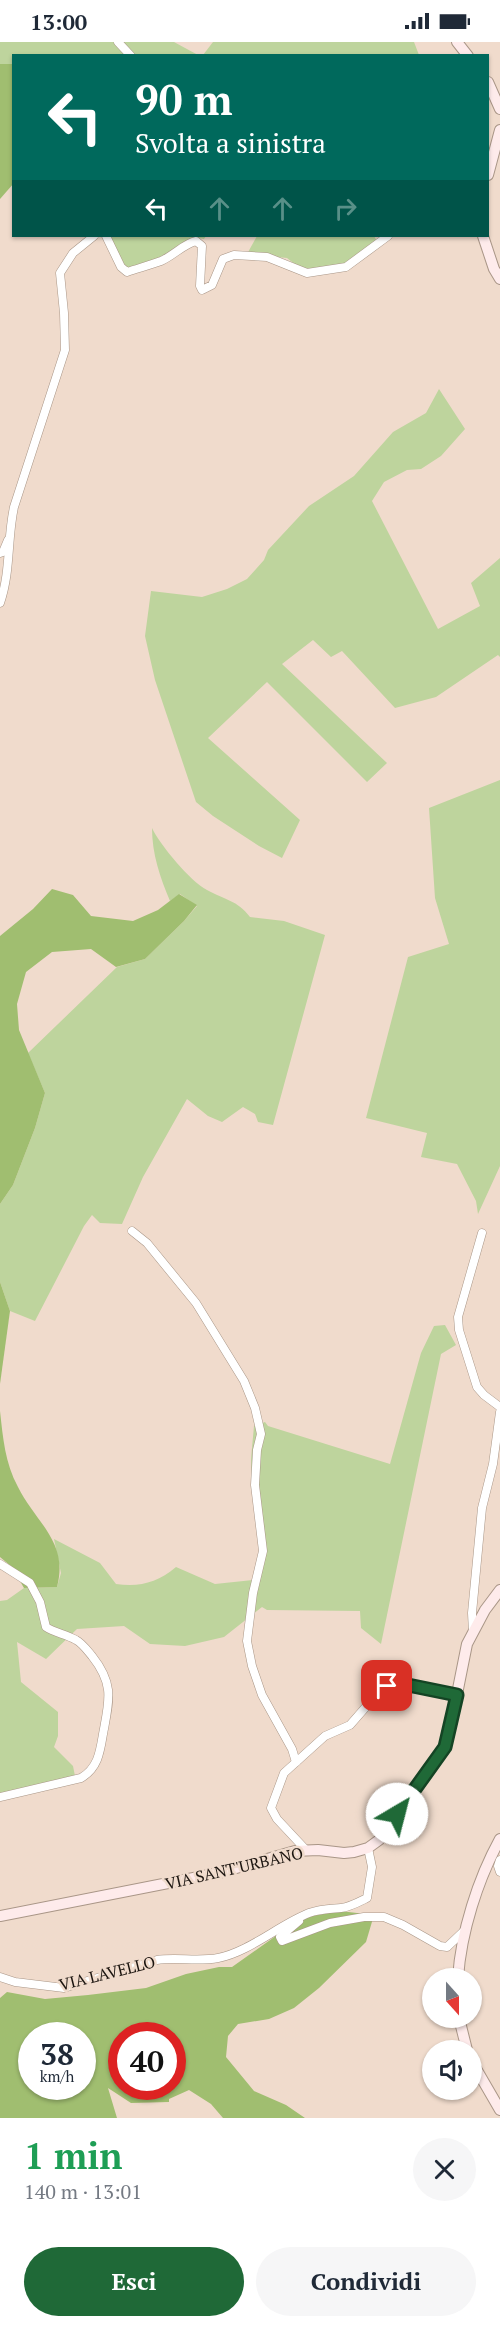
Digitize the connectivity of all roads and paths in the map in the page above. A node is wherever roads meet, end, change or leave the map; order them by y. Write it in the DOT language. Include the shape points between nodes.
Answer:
graph roads {
  1 [pos="118,42"];
  2 [pos="457,42"];
  3 [pos="129,54"];
  4 [pos="466,54"];
  5 [pos="489,84"];
  6 [pos="500,109"];
  7 [pos="500,130"];
  8 [pos="489,171"];
  9 [pos="93,237"];
  10 [pos="106,237"];
  11 [pos="387,237"];
  12 [pos="483,237"];
  13 [pos="500,279"];
  14 [pos="8,539"];
  15 [pos="0,553"];
  16 [pos="0,603"];
  17 [pos="132,1231"];
  18 [pos="482,1233"];
  19 [pos="500,1407"];
  20 [pos="500,1412"];
  21 [pos="0,1564"];
  22 [pos="500,1590"];
  23 [pos="473,1632"];
  24 [pos="457,1695"];
  25 [pos="296,1762"];
  26 [pos="0,1797"];
  27 [pos="500,1839"];
  28 [pos="368,1848"];
  29 [pos="306,1850"];
  30 [pos="500,1860"];
  31 [pos="500,1872"];
  32 [pos="306,1914"];
  33 [pos="0,1916"];
  34 [pos="467,1927"];
  35 [pos="460,1968"];
  36 [pos="0,1977"];
  37 [pos="482,2079"];
  38 [pos="500,2110"];
  1 -- 3 [label="street"];
  2 -- 4 [label="street"];
  5 -- 6 [label="street"];
  7 -- 8 [label="street"];
  9 -- 14 [label="street" via="81,245 60,273 65,350 21,483"];
  10 -- 11 [label="street" via="121,267 128,272 161,261 196,241 202,246 202,290 212,285 223,259 234,255 267,257 307,273 346,267"];
  12 -- 13 [label="street"];
  14 -- 15 [label="street"];
  14 -- 16 [label="street" via="8,574"];
  17 -- 25 [label="street" via="147,1243 196,1303 244,1381 255,1408 261,1434 255,1485 263,1551 247,1641 262,1695"];
  18 -- 19 [label="street" via="460,1303 458,1325 477,1387"];
  20 -- 23 [label="street" via="482,1508"];
  21 -- 26 [label="street" via="30,1583 46,1627 76,1640 89,1653 105,1673 110,1696 100,1754 93,1769 81,1778"];
  22 -- 23 [label="street"];
  23 -- 24 [label="street" via="466,1644"];
  24 -- 25 [label="street" via="408,1685 387,1686 350,1725 325,1736"];
  24 -- 28 [label="street" via="445,1747 379,1840"];
  25 -- 29 [label="street" via="284,1773 271,1808"];
  27 -- 34 [label="street" via="486,1865"];
  28 -- 29 [label="street, VIA SANT'URBANO" via="344,1853"];
  28 -- 32 [label="street, VIA LAVELLO" via="372,1867 367,1898 342,1908"];
  29 -- 33 [label="street, VIA SANT'URBANO" via="219,1873"];
  30 -- 31 [label="street"];
  32 -- 34 [label="street" via="282,1934 282,1941 330,1923 384,1917 447,1947"];
  32 -- 36 [label="street, VIA LAVELLO" via="220,1958 157,1960 64,1988"];
  34 -- 35 [label="street"];
  37 -- 38 [label="street"];
}
